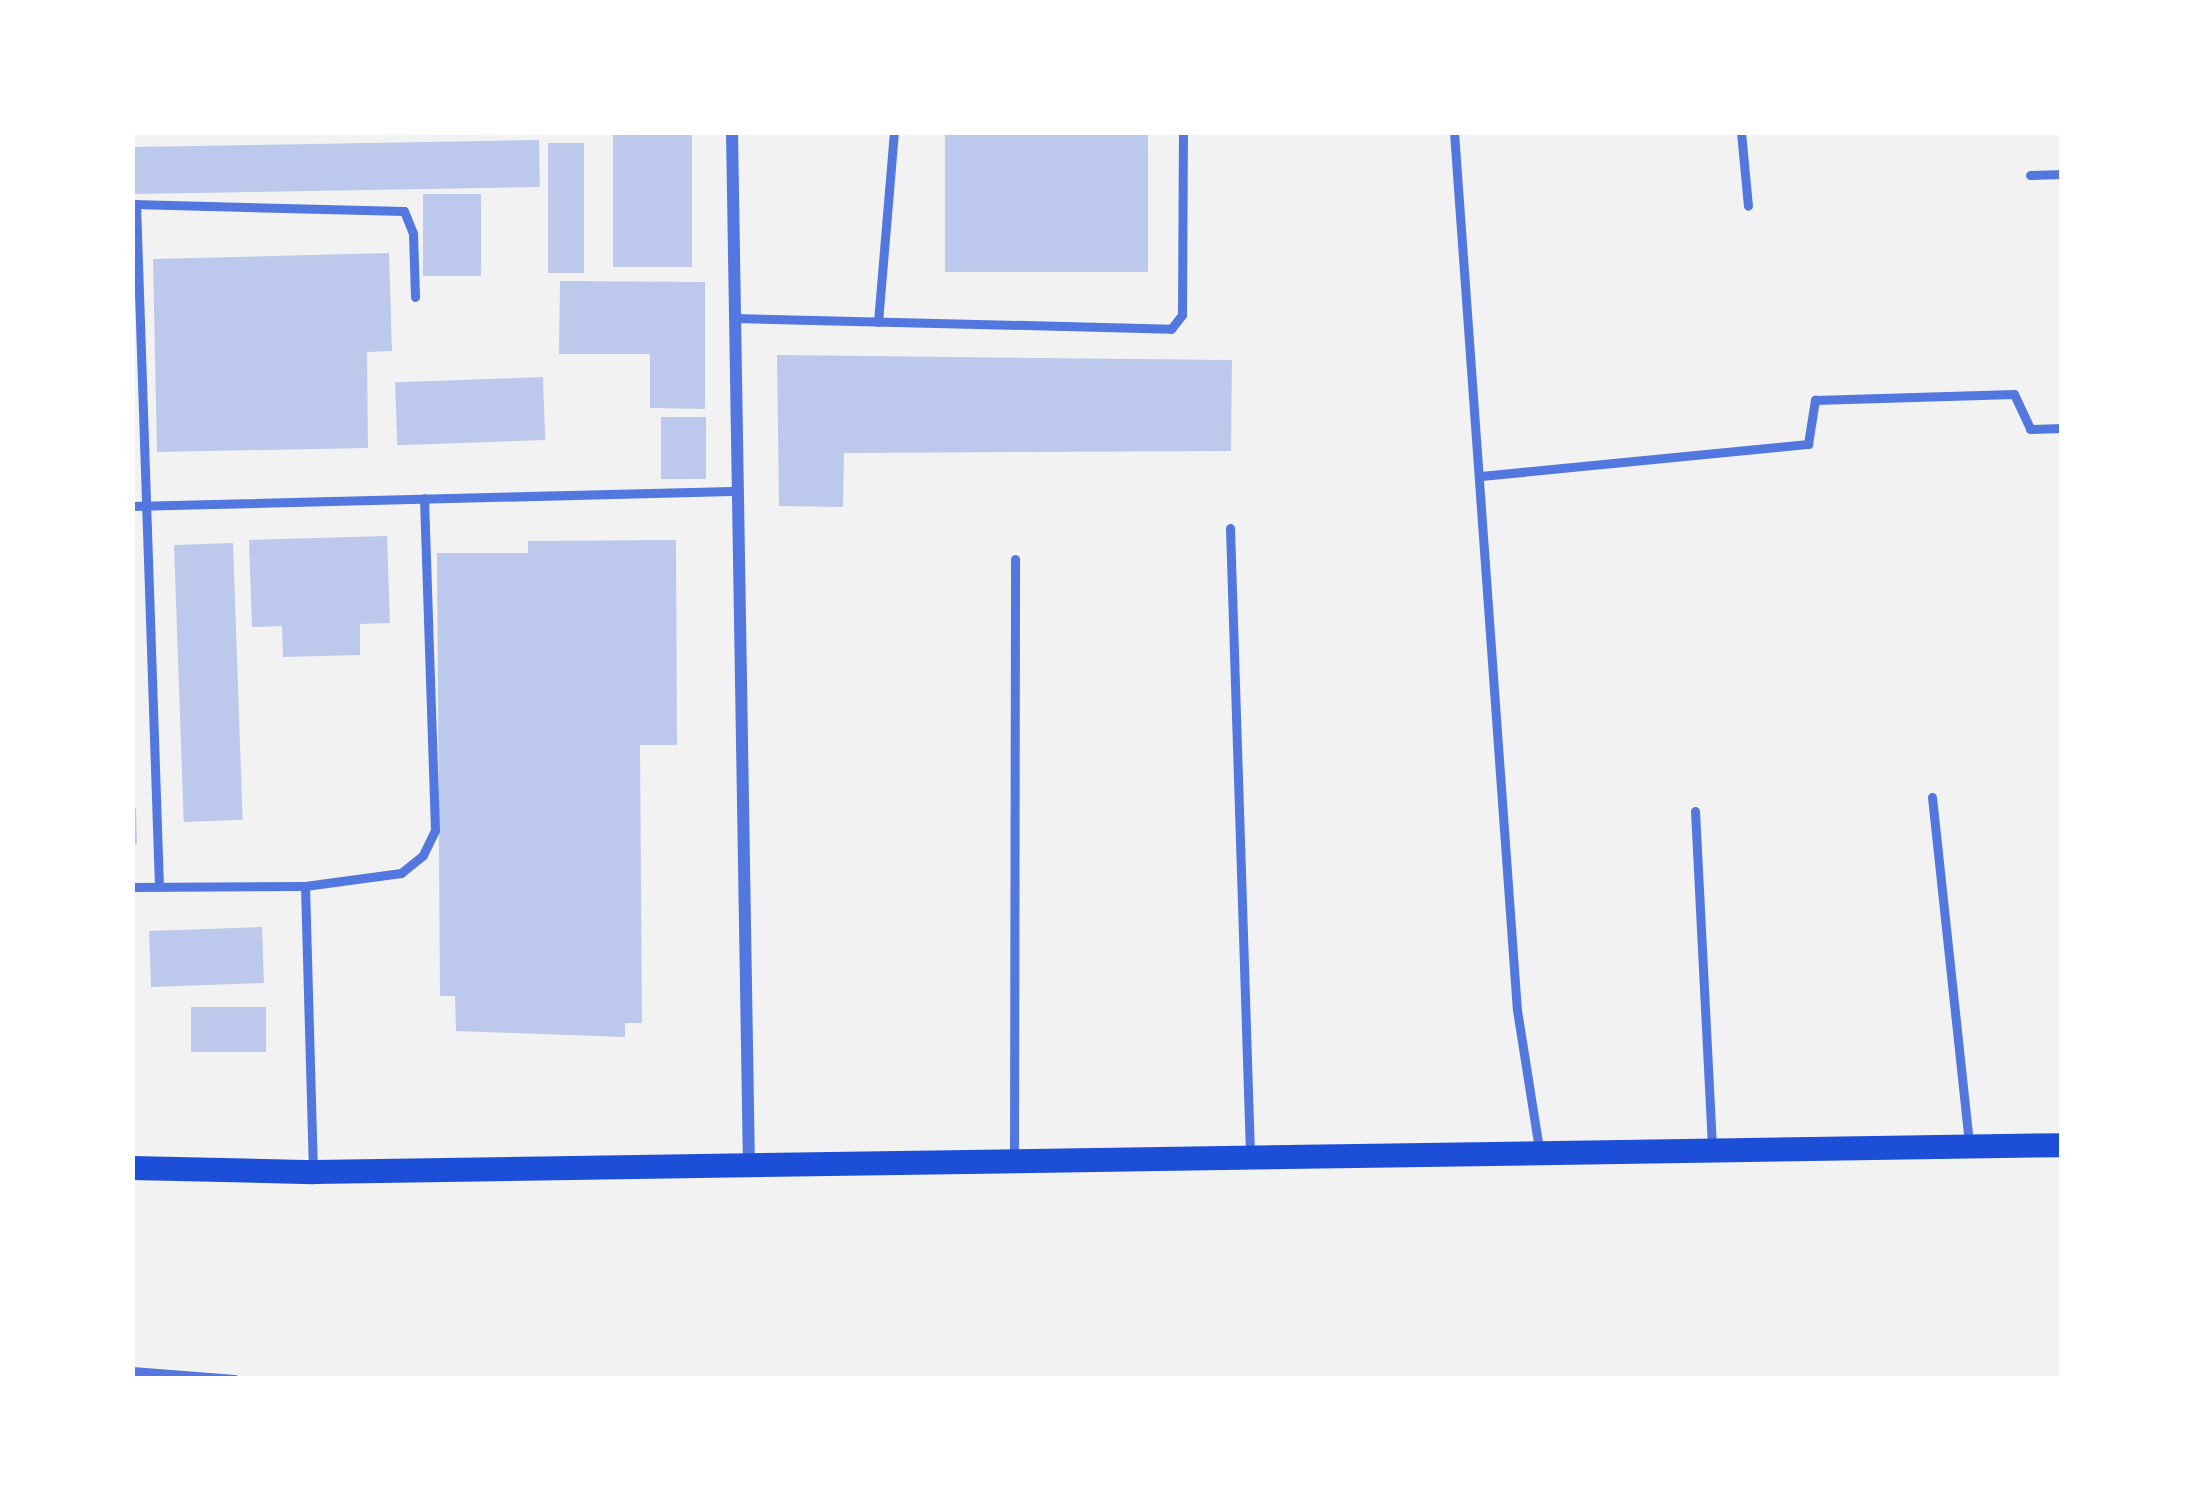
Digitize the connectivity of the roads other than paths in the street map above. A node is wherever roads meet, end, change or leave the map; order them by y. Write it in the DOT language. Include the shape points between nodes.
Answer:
graph roads {
  1 [pos="732,132"];
  2 [pos="894,132"];
  3 [pos="1183,132"];
  4 [pos="1454,132"];
  5 [pos="1741,132"];
  6 [pos="2062,174"];
  7 [pos="2030,175"];
  8 [pos="134,204"];
  9 [pos="1748,206"];
  10 [pos="415,297"];
  11 [pos="735,318"];
  12 [pos="878,322"];
  13 [pos="2062,428"];
  14 [pos="1481,476"];
  15 [pos="732,491"];
  16 [pos="424,498"];
  17 [pos="137,506"];
  18 [pos="1231,528"];
  19 [pos="1015,559"];
  20 [pos="1932,797"];
  21 [pos="1695,811"];
  22 [pos="305,886"];
  23 [pos="132,887"];
  24 [pos="159,887"];
  25 [pos="2062,1145"];
  26 [pos="1969,1146"];
  27 [pos="1712,1149"];
  28 [pos="1539,1152"];
  29 [pos="1250,1158"];
  30 [pos="1014,1160"];
  31 [pos="749,1165"];
  32 [pos="132,1168"];
  33 [pos="314,1172"];
  34 [pos="132,1371"];
  35 [pos="235,1379"];
  1 -- 11 [label="street"];
  2 -- 12 [label="lane"];
  3 -- 12 [label="lane" via="1181,315 1171,329"];
  4 -- 14 [label="lane"];
  5 -- 9 [label="lane"];
  6 -- 7 [label="lane"];
  8 -- 10 [label="lane" via="404,211"];
  8 -- 17 [label="lane"];
  11 -- 12 [label="lane"];
  11 -- 15 [label="street"];
  13 -- 14 [label="lane" via="2030,429 2014,394 1815,400 1808,444"];
  14 -- 28 [label="lane" via="1517,1010"];
  15 -- 16 [label="lane"];
  15 -- 31 [label="street"];
  16 -- 17 [label="lane"];
  16 -- 22 [label="lane" via="435,830 423,855 401,873"];
  17 -- 24 [label="lane"];
  18 -- 29 [label="lane"];
  19 -- 30 [label="lane"];
  20 -- 26 [label="lane"];
  21 -- 27 [label="lane"];
  22 -- 24 [label="lane"];
  22 -- 33 [label="lane"];
  23 -- 24 [label="lane"];
  25 -- 26 [label="main road"];
  26 -- 27 [label="main road"];
  27 -- 28 [label="main road"];
  28 -- 29 [label="main road"];
  29 -- 30 [label="main road"];
  30 -- 31 [label="main road"];
  31 -- 33 [label="main road"];
  32 -- 33 [label="main road"];
  34 -- 35 [label="lane"];
}
